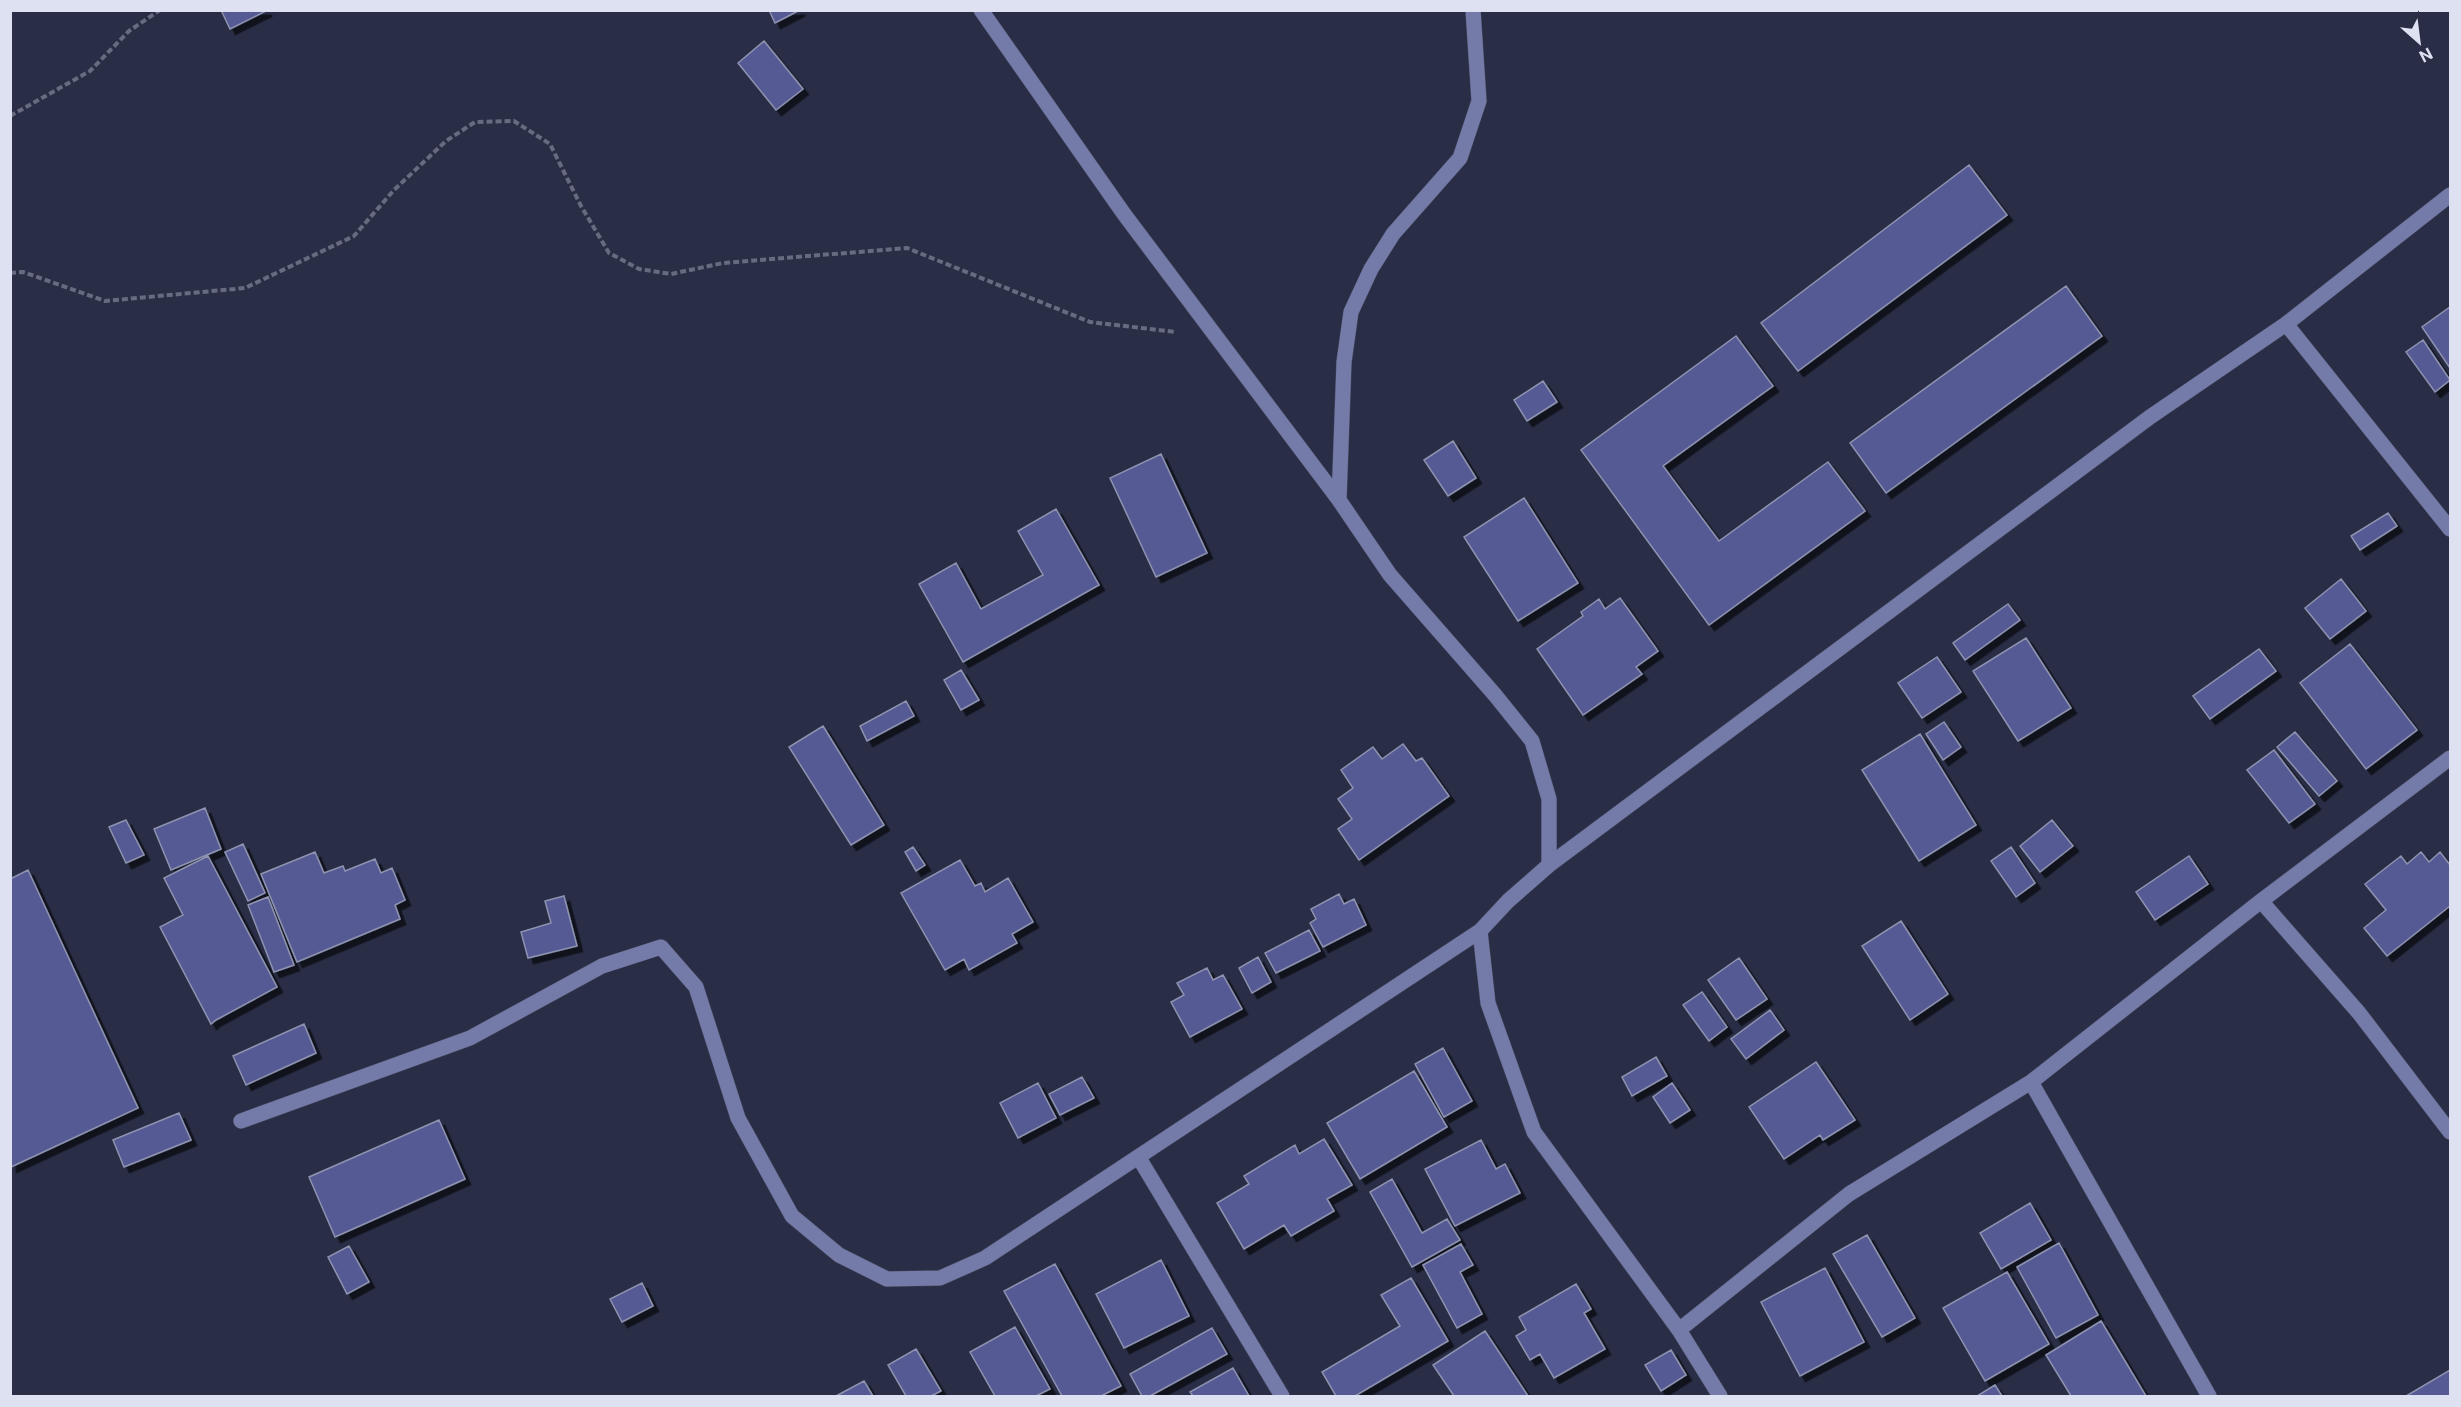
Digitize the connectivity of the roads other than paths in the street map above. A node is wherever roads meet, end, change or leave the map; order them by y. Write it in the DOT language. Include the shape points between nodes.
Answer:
graph roads {
  1 [pos="981,10"];
  2 [pos="1473,10"];
  3 [pos="2451,195"];
  4 [pos="2286,324"];
  5 [pos="1339,500"];
  6 [pos="2451,529"];
  7 [pos="2451,758"];
  8 [pos="1549,865"];
  9 [pos="2262,901"];
  10 [pos="1480,931"];
  11 [pos="2031,1082"];
  12 [pos="241,1120"];
  13 [pos="2451,1132"];
  14 [pos="1139,1158"];
  15 [pos="1679,1330"];
  16 [pos="1282,1396"];
  17 [pos="1720,1396"];
  18 [pos="2209,1396"];
  1 -- 5 [label="street" via="1117,204"];
  2 -- 5 [label="street" via="1479,101 1460,158 1393,234 1351,312 1344,362"];
  3 -- 4 [label="street"];
  4 -- 6 [label="street"];
  4 -- 8 [label="street" via="2150,417"];
  5 -- 8 [label="street" via="1390,575 1532,741 1549,799"];
  7 -- 9 [label="street"];
  8 -- 10 [label="street"];
  9 -- 11 [label="street"];
  9 -- 13 [label="street" via="2359,1012"];
  10 -- 14 [label="street"];
  10 -- 15 [label="street" via="1488,1003 1534,1132"];
  11 -- 15 [label="street" via="1849,1194"];
  11 -- 18 [label="street"];
  12 -- 14 [label="street" via="470,1038 602,966 661,946 696,987 738,1118 792,1216 839,1256 887,1279 940,1278 985,1258"];
  14 -- 16 [label="street"];
  15 -- 17 [label="street"];
}
